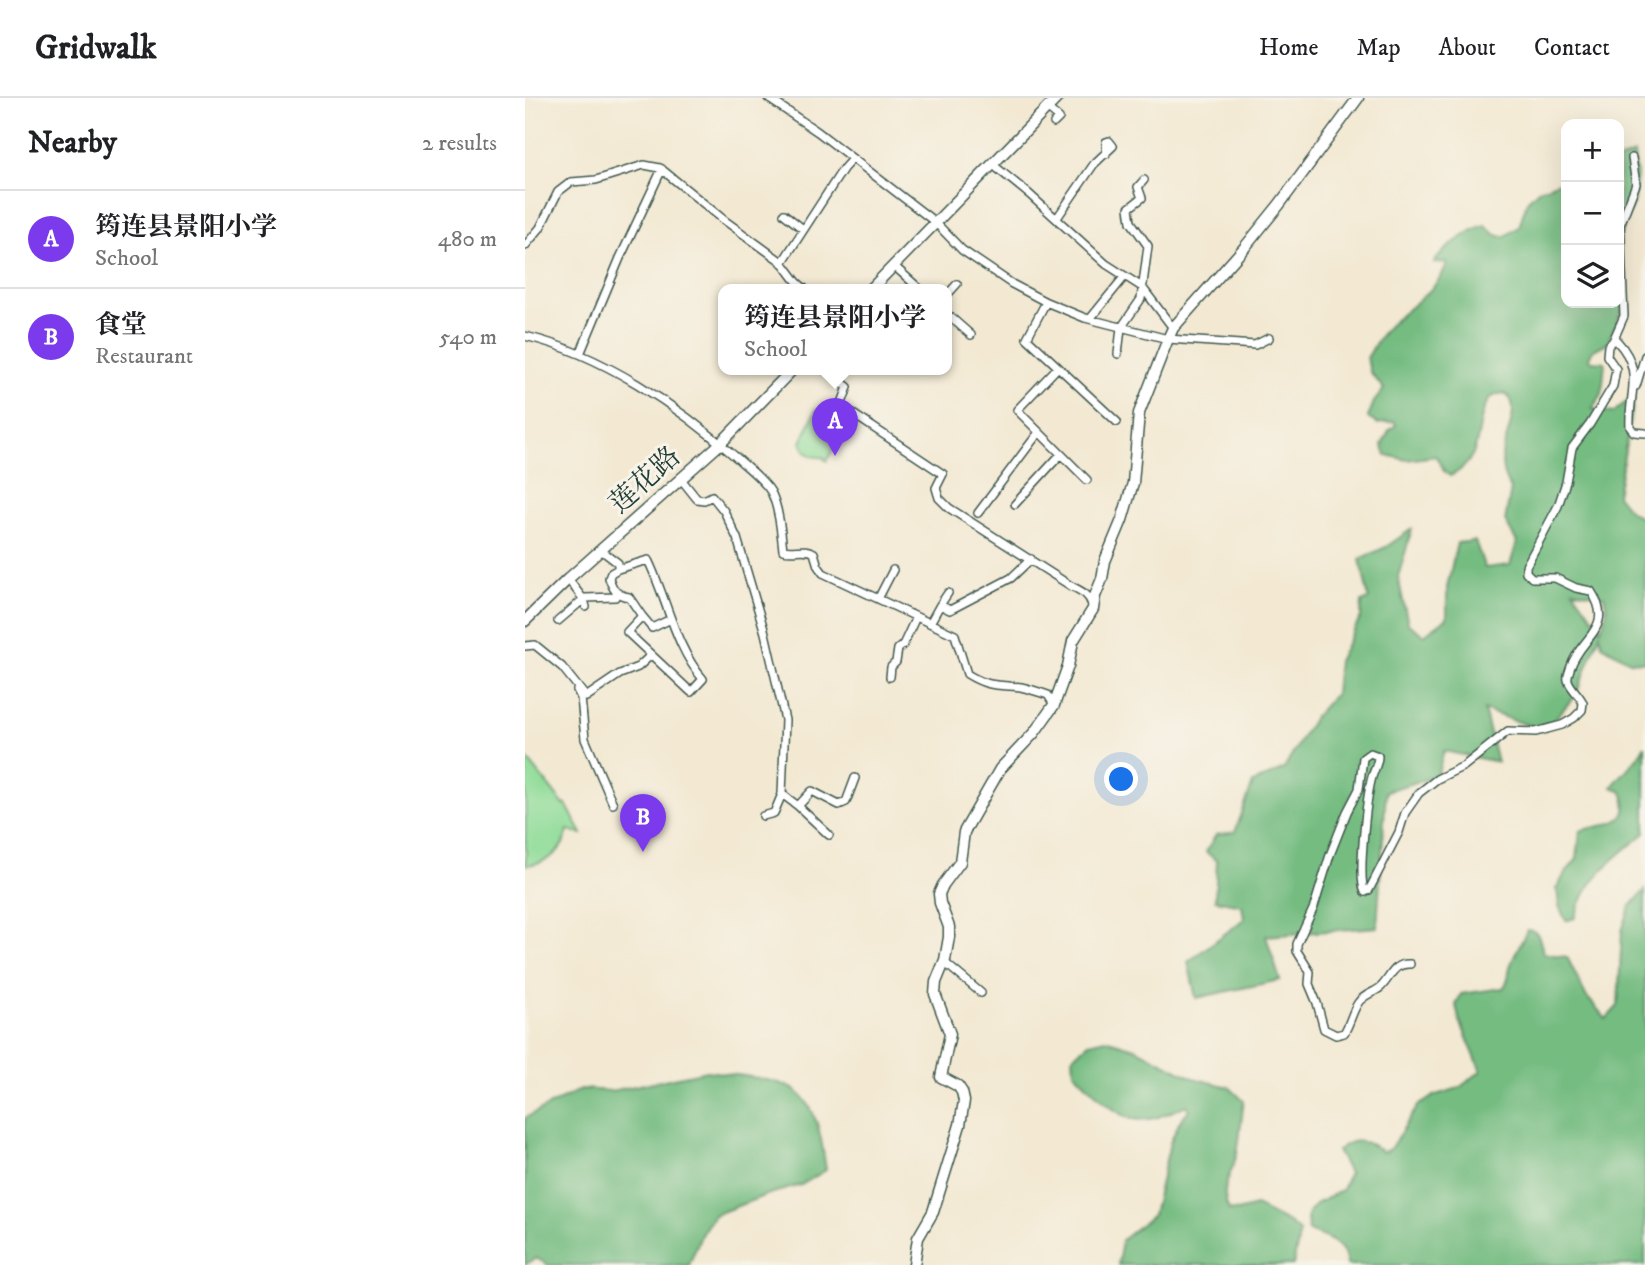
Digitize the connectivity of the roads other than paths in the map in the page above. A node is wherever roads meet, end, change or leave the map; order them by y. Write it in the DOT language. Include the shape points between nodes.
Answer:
graph roads {
  1 [pos="768,98"];
  2 [pos="1057,98"];
  3 [pos="1358,98"];
  4 [pos="1047,108"];
  5 [pos="1054,123"];
  6 [pos="1106,154"];
  7 [pos="1632,158"];
  8 [pos="852,159"];
  9 [pos="992,164"];
  10 [pos="662,169"];
  11 [pos="1144,180"];
  12 [pos="784,214"];
  13 [pos="1057,218"];
  14 [pos="935,222"];
  15 [pos="803,229"];
  16 [pos="525,246"];
  17 [pos="782,263"];
  18 [pos="893,265"];
  19 [pos="1125,276"];
  20 [pos="799,284"];
  21 [pos="876,284"];
  22 [pos="914,284"];
  23 [pos="957,284"];
  24 [pos="1143,289"];
  25 [pos="952,290"];
  26 [pos="1047,302"];
  27 [pos="952,318"];
  28 [pos="1090,319"];
  29 [pos="1121,327"];
  30 [pos="1173,328"];
  31 [pos="971,335"];
  32 [pos="525,336"];
  33 [pos="1269,338"];
  34 [pos="1168,339"];
  35 [pos="1613,341"];
  36 [pos="580,354"];
  37 [pos="1118,354"];
  38 [pos="1645,356"];
  39 [pos="1058,367"];
  40 [pos="787,375"];
  41 [pos="832,375"];
  42 [pos="1633,398"];
  43 [pos="1117,422"];
  44 [pos="1039,432"];
  45 [pos="1645,433"];
  46 [pos="720,444"];
  47 [pos="1061,454"];
  48 [pos="681,479"];
  49 [pos="1087,480"];
  50 [pos="1015,504"];
  51 [pos="978,513"];
  52 [pos="601,550"];
  53 [pos="1031,559"];
  54 [pos="618,569"];
  55 [pos="893,570"];
  56 [pos="568,579"];
  57 [pos="948,593"];
  58 [pos="615,597"];
  59 [pos="879,599"];
  60 [pos="585,603"];
  61 [pos="940,605"];
  62 [pos="1093,609"];
  63 [pos="642,616"];
  64 [pos="916,617"];
  65 [pos="671,619"];
  66 [pos="525,621"];
  67 [pos="558,621"];
  68 [pos="930,623"];
  69 [pos="525,646"];
  70 [pos="650,656"];
  71 [pos="890,677"];
  72 [pos="576,687"];
  73 [pos="1053,705"];
  74 [pos="855,778"];
  75 [pos="782,794"];
  76 [pos="613,804"];
  77 [pos="798,806"];
  78 [pos="763,816"];
  79 [pos="829,835"];
  80 [pos="944,962"];
  81 [pos="1410,964"];
  82 [pos="981,992"];
  83 [pos="914,1265"];
  1 -- 8 [label="street"];
  2 -- 4 [label="street"];
  3 -- 30 [label="street" via="1245,247"];
  4 -- 5 [label="street" via="1059,118"];
  4 -- 9 [label="street"];
  6 -- 13 [label="street"];
  7 -- 35 [label="street" via="1636,180 1620,225 1624,316"];
  8 -- 14 [label="street"];
  8 -- 15 [label="street"];
  9 -- 13 [label="street"];
  9 -- 14 [label="street"];
  10 -- 16 [label="street" via="644,165 596,180 571,182 558,192"];
  10 -- 17 [label="street"];
  10 -- 36 [label="street"];
  11 -- 24 [label="street" via="1138,187 1142,198 1129,208 1131,222 1148,246"];
  12 -- 15 [label="street"];
  13 -- 19 [label="street"];
  14 -- 18 [label="street"];
  14 -- 26 [label="street" via="962,250"];
  15 -- 17 [label="street"];
  17 -- 20 [label="street"];
  18 -- 21 [label="street"];
  18 -- 22 [label="street"];
  19 -- 24 [label="street"];
  19 -- 28 [label="street"];
  23 -- 25 [label="street"];
  24 -- 29 [label="street"];
  24 -- 30 [label="street"];
  26 -- 28 [label="street"];
  26 -- 39 [label="street" via="1027,338"];
  27 -- 31 [label="street"];
  28 -- 29 [label="street"];
  29 -- 34 [label="street"];
  29 -- 37 [label="street"];
  30 -- 34 [label="street"];
  32 -- 36 [label="street"];
  33 -- 34 [label="street" via="1255,345"];
  34 -- 62 [label="street" via="1139,413 1133,483 1104,561"];
  35 -- 42 [label="street" via="1630,359"];
  35 -- 81 [label="street" via="1607,356 1616,369 1613,386 1572,448 1558,506 1526,566 1532,578 1555,578 1591,591 1601,611 1594,633 1579,650 1568,675 1583,703 1582,710 1547,731 1509,731 1419,793 1365,892 1364,841 1378,756 1367,753 1360,768 1359,789 1297,944 1310,972 1309,984 1324,1029 1336,1035 1344,1033 1362,998 1379,989 1402,963"];
  36 -- 46 [label="street" via="684,416"];
  38 -- 42 [label="street"];
  39 -- 43 [label="street"];
  39 -- 44 [label="street" via="1017,410"];
  40 -- 46 [label="street, 莲花路"];
  41 -- 53 [label="street" via="848,387 839,411 853,414 943,474 936,488 949,508"];
  42 -- 45 [label="street" via="1630,427"];
  44 -- 47 [label="street"];
  44 -- 51 [label="street"];
  46 -- 48 [label="street, 莲花路"];
  46 -- 59 [label="street" via="770,491 783,550 809,550 823,573"];
  47 -- 49 [label="street"];
  47 -- 50 [label="street"];
  48 -- 52 [label="street, 莲花路"];
  48 -- 75 [label="street" via="697,499 712,496 737,538 785,720"];
  52 -- 54 [label="street" via="618,563"];
  52 -- 56 [label="street, 莲花路"];
  53 -- 61 [label="street" via="1011,578 950,610"];
  53 -- 62 [label="street" via="1082,591"];
  54 -- 63 [label="street" via="609,578 614,592 629,597"];
  54 -- 65 [label="street" via="648,560"];
  55 -- 59 [label="street"];
  56 -- 60 [label="street"];
  56 -- 66 [label="street, 莲花路"];
  57 -- 61 [label="street"];
  58 -- 60 [label="street"];
  59 -- 64 [label="street"];
  60 -- 67 [label="street"];
  61 -- 68 [label="street"];
  62 -- 73 [label="street" via="1073,641"];
  63 -- 65 [label="street" via="652,628"];
  63 -- 70 [label="street" via="627,632"];
  64 -- 68 [label="street"];
  64 -- 71 [label="street" via="898,649"];
  65 -- 70 [label="street" via="691,664 703,679 691,692"];
  68 -- 73 [label="street" via="955,635 967,674 994,687 1020,687 1048,695"];
  69 -- 72 [label="street" via="535,645 562,667"];
  70 -- 72 [label="street" via="586,697"];
  72 -- 76 [label="street" via="585,739"];
  73 -- 80 [label="street" via="1000,769 964,832 960,862 939,894 949,927"];
  74 -- 77 [label="street" via="846,802 839,805 812,792"];
  75 -- 77 [label="street"];
  75 -- 78 [label="street" via="774,813"];
  77 -- 79 [label="street"];
  80 -- 82 [label="street"];
  80 -- 83 [label="street" via="935,994 950,1034 941,1077 958,1086 964,1101 933,1212 918,1238"];
}
